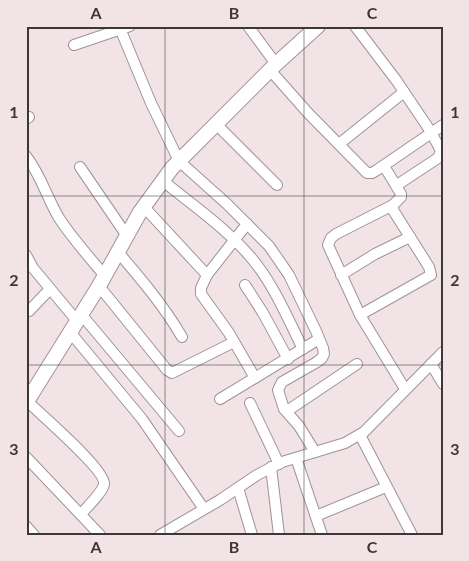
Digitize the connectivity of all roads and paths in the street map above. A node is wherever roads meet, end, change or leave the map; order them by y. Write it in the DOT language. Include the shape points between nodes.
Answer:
graph roads {
  1 [pos="248,26"];
  2 [pos="318,26"];
  3 [pos="355,26"];
  4 [pos="123,27"];
  5 [pos="74,45"];
  6 [pos="273,67"];
  7 [pos="404,92"];
  8 [pos="216,124"];
  9 [pos="443,125"];
  10 [pos="431,132"];
  11 [pos="339,144"];
  12 [pos="26,156"];
  13 [pos="179,162"];
  14 [pos="384,166"];
  15 [pos="80,167"];
  16 [pos="163,181"];
  17 [pos="277,184"];
  18 [pos="397,185"];
  19 [pos="393,205"];
  20 [pos="144,207"];
  21 [pos="247,224"];
  22 [pos="127,236"];
  23 [pos="410,236"];
  24 [pos="234,240"];
  25 [pos="118,252"];
  26 [pos="26,255"];
  27 [pos="207,275"];
  28 [pos="341,275"];
  29 [pos="102,281"];
  30 [pos="245,285"];
  31 [pos="50,289"];
  32 [pos="26,311"];
  33 [pos="360,314"];
  34 [pos="76,322"];
  35 [pos="182,337"];
  36 [pos="319,339"];
  37 [pos="234,342"];
  38 [pos="302,349"];
  39 [pos="443,352"];
  40 [pos="288,359"];
  41 [pos="357,364"];
  42 [pos="431,364"];
  43 [pos="255,378"];
  44 [pos="443,384"];
  45 [pos="405,389"];
  46 [pos="220,399"];
  47 [pos="27,401"];
  48 [pos="250,403"];
  49 [pos="287,411"];
  50 [pos="179,431"];
  51 [pos="360,435"];
  52 [pos="315,452"];
  53 [pos="26,457"];
  54 [pos="296,458"];
  55 [pos="275,466"];
  56 [pos="386,487"];
  57 [pos="238,488"];
  58 [pos="204,509"];
  59 [pos="81,514"];
  60 [pos="316,516"];
  61 [pos="26,526"];
  62 [pos="322,532"];
  63 [pos="34,535"];
  64 [pos="100,535"];
  65 [pos="160,535"];
  66 [pos="252,535"];
  67 [pos="279,535"];
  68 [pos="311,535"];
  69 [pos="412,535"];
  1 -- 6 [label="street"];
  2 -- 6 [label="street"];
  3 -- 7 [label="street"];
  4 -- 5 [label="street"];
  4 -- 13 [label="street" via="151,103"];
  6 -- 8 [label="street"];
  6 -- 11 [label="street" via="308,113"];
  7 -- 10 [label="street"];
  7 -- 11 [label="street"];
  8 -- 13 [label="street"];
  8 -- 17 [label="street"];
  9 -- 10 [label="street"];
  10 -- 14 [label="street"];
  10 -- 18 [label="street" via="440,147 441,156"];
  11 -- 14 [label="street" via="367,173"];
  12 -- 29 [label="street" via="58,216"];
  13 -- 16 [label="street"];
  13 -- 21 [label="street"];
  14 -- 18 [label="street"];
  15 -- 22 [label="street"];
  16 -- 20 [label="street"];
  16 -- 24 [label="street"];
  18 -- 19 [label="street" via="401,197"];
  19 -- 23 [label="street"];
  19 -- 28 [label="street" via="331,238 329,249"];
  20 -- 22 [label="street"];
  20 -- 27 [label="street"];
  21 -- 24 [label="street"];
  21 -- 36 [label="street" via="269,246 288,275"];
  22 -- 25 [label="street"];
  23 -- 28 [label="street"];
  23 -- 33 [label="street" via="430,267 431,275"];
  24 -- 27 [label="street"];
  24 -- 38 [label="street" via="257,265"];
  25 -- 29 [label="street"];
  25 -- 35 [label="street"];
  26 -- 31 [label="street"];
  27 -- 37 [label="street" via="201,294"];
  28 -- 33 [label="street"];
  29 -- 34 [label="street"];
  29 -- 37 [label="street" via="172,373"];
  30 -- 40 [label="street"];
  31 -- 32 [label="street" via="33,308"];
  31 -- 34 [label="street"];
  33 -- 45 [label="street"];
  34 -- 47 [label="street"];
  34 -- 50 [label="street"];
  34 -- 58 [label="street"];
  36 -- 38 [label="street"];
  36 -- 49 [label="street" via="324,354 322,358 280,386 278,394"];
  37 -- 43 [label="street"];
  38 -- 40 [label="street"];
  39 -- 42 [label="street"];
  40 -- 43 [label="street"];
  41 -- 49 [label="street"];
  42 -- 44 [label="street"];
  42 -- 45 [label="street"];
  43 -- 46 [label="street"];
  45 -- 51 [label="street"];
  47 -- 59 [label="street" via="102,475 102,490"];
  48 -- 55 [label="street"];
  49 -- 52 [label="street"];
  51 -- 52 [label="street"];
  51 -- 56 [label="street"];
  52 -- 54 [label="street"];
  53 -- 59 [label="street"];
  54 -- 55 [label="street"];
  54 -- 60 [label="street"];
  55 -- 57 [label="street"];
  55 -- 67 [label="street"];
  56 -- 60 [label="street"];
  56 -- 69 [label="street"];
  57 -- 58 [label="street"];
  57 -- 66 [label="street"];
  58 -- 65 [label="street"];
  59 -- 64 [label="street"];
  60 -- 62 [label="street"];
  61 -- 63 [label="street"];
  62 -- 68 [label="street"];
}
